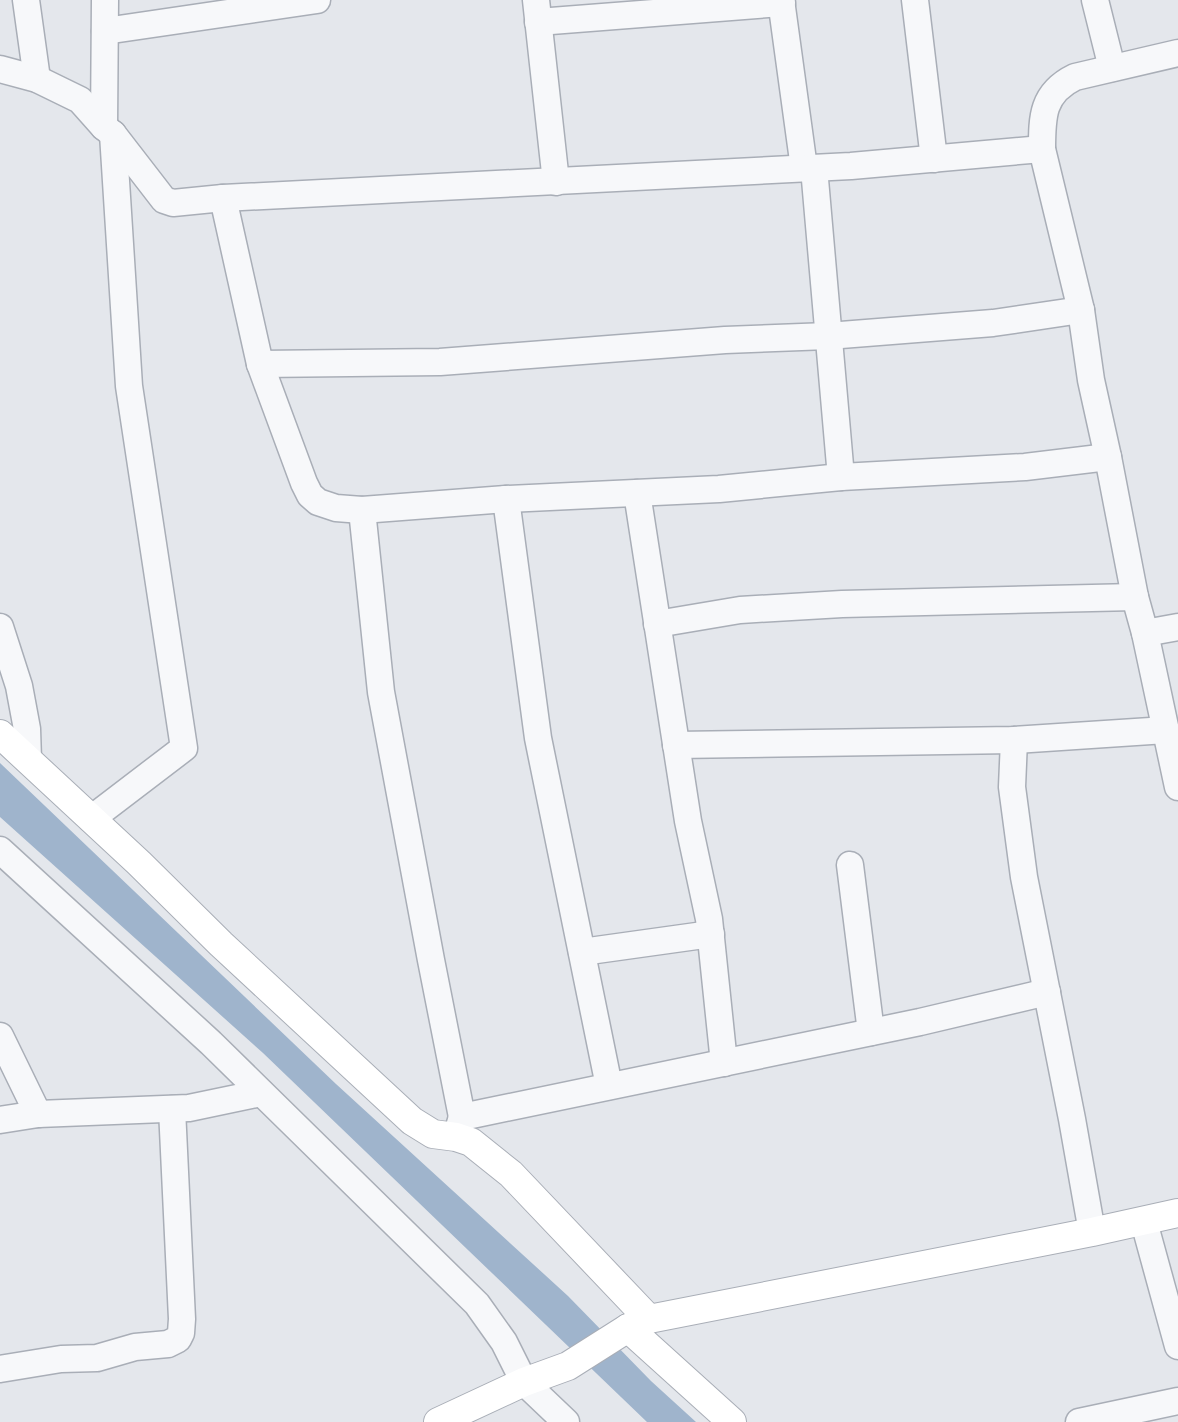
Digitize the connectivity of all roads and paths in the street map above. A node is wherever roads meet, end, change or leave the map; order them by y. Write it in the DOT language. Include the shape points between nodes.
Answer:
graph roads {
  1 [pos="26,0"];
  2 [pos="106,0"];
  3 [pos="317,0"];
  4 [pos="915,0"];
  5 [pos="1095,0"];
  6 [pos="781,2"];
  7 [pos="658,6"];
  8 [pos="537,11"];
  9 [pos="105,31"];
  10 [pos="1178,53"];
  11 [pos="1112,68"];
  12 [pos="0,69"];
  13 [pos="38,79"];
  14 [pos="109,131"];
  15 [pos="1042,149"];
  16 [pos="934,159"];
  17 [pos="809,168"];
  18 [pos="556,182"];
  19 [pos="223,198"];
  20 [pos="1081,310"];
  21 [pos="828,336"];
  22 [pos="260,364"];
  23 [pos="1108,457"];
  24 [pos="841,477"];
  25 [pos="637,493"];
  26 [pos="506,500"];
  27 [pos="362,510"];
  28 [pos="1135,597"];
  29 [pos="657,624"];
  30 [pos="0,627"];
  31 [pos="1178,627"];
  32 [pos="1145,633"];
  33 [pos="1166,730"];
  34 [pos="0,734"];
  35 [pos="1014,740"];
  36 [pos="676,745"];
  37 [pos="28,760"];
  38 [pos="1178,787"];
  39 [pos="91,819"];
  40 [pos="0,850"];
  41 [pos="850,865"];
  42 [pos="711,934"];
  43 [pos="582,952"];
  44 [pos="1047,992"];
  45 [pos="871,1032"];
  46 [pos="0,1036"];
  47 [pos="724,1063"];
  48 [pos="609,1086"];
  49 [pos="261,1093"];
  50 [pos="172,1109"];
  51 [pos="38,1114"];
  52 [pos="0,1120"];
  53 [pos="459,1127"];
  54 [pos="1178,1213"];
  55 [pos="1144,1222"];
  56 [pos="1092,1232"];
  57 [pos="631,1327"];
  58 [pos="1178,1346"];
  59 [pos="0,1369"];
  60 [pos="524,1382"];
  61 [pos="1178,1401"];
  62 [pos="438,1422"];
  63 [pos="566,1422"];
  64 [pos="732,1422"];
  65 [pos="1079,1422"];
  1 -- 13 [label="street"];
  2 -- 9 [label="street"];
  3 -- 9 [label="street"];
  4 -- 16 [label="street"];
  5 -- 11 [label="street"];
  6 -- 7 [label="street"];
  6 -- 17 [label="street"];
  7 -- 8 [label="street"];
  8 -- 18 [label="street"];
  9 -- 14 [label="street"];
  10 -- 11 [label="street"];
  11 -- 15 [label="street" via="1065,81 1049,98 1042,122"];
  12 -- 13 [label="street"];
  13 -- 14 [label="street" via="80,100"];
  14 -- 19 [label="street" via="164,200"];
  14 -- 39 [label="street" via="129,386 184,748"];
  15 -- 16 [label="street"];
  15 -- 20 [label="street"];
  16 -- 17 [label="street"];
  17 -- 18 [label="street"];
  17 -- 21 [label="street"];
  18 -- 19 [label="street"];
  19 -- 22 [label="street"];
  20 -- 21 [label="street" via="993,323"];
  20 -- 23 [label="street" via="1091,380"];
  21 -- 22 [label="street" via="725,340 440,362"];
  21 -- 24 [label="street"];
  22 -- 27 [label="street" via="310,494 327,506"];
  23 -- 24 [label="street" via="1025,466"];
  23 -- 28 [label="street"];
  24 -- 25 [label="street"];
  25 -- 26 [label="street"];
  25 -- 29 [label="street"];
  26 -- 27 [label="street"];
  26 -- 43 [label="street" via="538,738"];
  27 -- 53 [label="street" via="381,692"];
  28 -- 29 [label="street" via="842,604 740,610"];
  28 -- 32 [label="street"];
  29 -- 36 [label="street"];
  30 -- 37 [label="street" via="19,686 28,729"];
  31 -- 32 [label="street"];
  32 -- 33 [label="street"];
  33 -- 35 [label="street"];
  33 -- 38 [label="street"];
  34 -- 37 [label="street"];
  35 -- 36 [label="street"];
  35 -- 44 [label="street" via="1012,787 1024,877"];
  36 -- 42 [label="street"];
  37 -- 39 [label="street"];
  39 -- 53 [label="street" via="412,1121 433,1134"];
  40 -- 49 [label="street" via="211,1043"];
  41 -- 45 [label="street"];
  42 -- 43 [label="street"];
  42 -- 47 [label="street"];
  43 -- 48 [label="street"];
  44 -- 45 [label="street"];
  44 -- 56 [label="street"];
  45 -- 47 [label="street"];
  46 -- 51 [label="street"];
  47 -- 48 [label="street"];
  48 -- 53 [label="street"];
  49 -- 50 [label="street"];
  49 -- 60 [label="street" via="476,1304 504,1342"];
  50 -- 51 [label="street"];
  50 -- 59 [label="street" via="182,1319 178,1338 168,1344 135,1347 97,1358 61,1359"];
  51 -- 52 [label="street"];
  53 -- 57 [label="street" via="471,1142 511,1174"];
  54 -- 55 [label="street"];
  55 -- 56 [label="street"];
  55 -- 58 [label="street"];
  56 -- 57 [label="street"];
  57 -- 60 [label="street" via="568,1366"];
  57 -- 64 [label="street"];
  60 -- 62 [label="street"];
  60 -- 63 [label="street"];
  61 -- 65 [label="street"];
}
